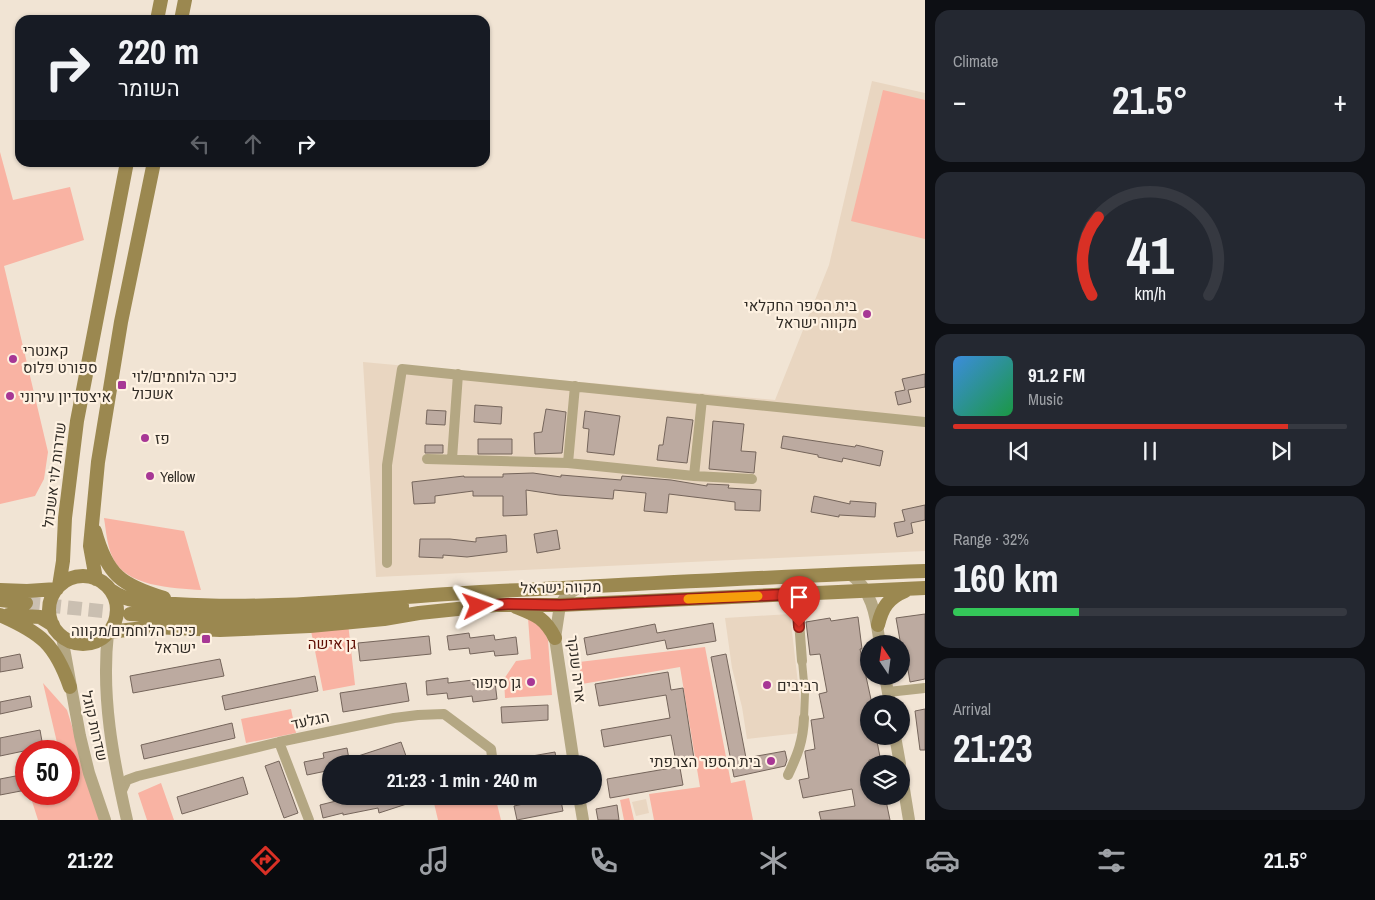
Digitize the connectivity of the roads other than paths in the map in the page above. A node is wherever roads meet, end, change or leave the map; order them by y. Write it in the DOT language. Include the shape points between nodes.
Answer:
graph roads {
  1 [pos="161,0"];
  2 [pos="185,0"];
  3 [pos="158,15"];
  4 [pos="183,15"];
  5 [pos="126,167"];
  6 [pos="153,167"];
  7 [pos="458,374"];
  8 [pos="575,386"];
  9 [pos="702,399"];
  10 [pos="925,422"];
  11 [pos="427,459"];
  12 [pos="452,459"];
  13 [pos="568,463"];
  14 [pos="694,476"];
  15 [pos="752,479"];
  16 [pos="92,521"];
  17 [pos="387,564"];
  18 [pos="925,571"];
  19 [pos="849,574"];
  20 [pos="96,579"];
  21 [pos="58,587"];
  22 [pos="578,588"];
  23 [pos="925,588"];
  24 [pos="909,589"];
  25 [pos="0,590"];
  26 [pos="866,590"];
  27 [pos="112,592"];
  28 [pos="797,594"];
  29 [pos="420,595"];
  30 [pos="0,600"];
  31 [pos="26,602"];
  32 [pos="508,604"];
  33 [pos="194,605"];
  34 [pos="560,605"];
  35 [pos="402,606"];
  36 [pos="419,613"];
  37 [pos="0,614"];
  38 [pos="130,614"];
  39 [pos="53,625"];
  40 [pos="878,625"];
  41 [pos="109,633"];
  42 [pos="879,635"];
  43 [pos="62,637"];
  44 [pos="555,638"];
  45 [pos="802,661"];
  46 [pos="70,687"];
  47 [pos="925,688"];
  48 [pos="900,695"];
  49 [pos="804,718"];
  50 [pos="279,742"];
  51 [pos="492,755"];
  52 [pos="573,755"];
  53 [pos="788,775"];
  54 [pos="121,793"];
  55 [pos="580,805"];
  56 [pos="907,805"];
  57 [pos="306,819"];
  58 [pos="105,820"];
  59 [pos="127,820"];
  60 [pos="582,820"];
  61 [pos="910,820"];
  1 -- 3 [label="main road"];
  2 -- 4 [label="main road"];
  5 -- 21 [label="main road, שדרות לוי אשכול" via="77,421"];
  6 -- 16 [label="main road" via="104,420"];
  7 -- 8 [label="street"];
  7 -- 12 [label="street"];
  7 -- 17 [label="street" via="402,369 387,465"];
  8 -- 9 [label="street"];
  8 -- 13 [label="street"];
  9 -- 10 [label="street"];
  9 -- 14 [label="street"];
  11 -- 12 [label="street"];
  12 -- 13 [label="street"];
  13 -- 14 [label="street"];
  14 -- 15 [label="street"];
  16 -- 20 [label="main road" via="90,546"];
  16 -- 33 [label="main road" via="104,559 117,577 153,595"];
  18 -- 19 [label="main road, מקווה ישראל"];
  19 -- 22 [label="main road, מקווה ישראל"];
  19 -- 26 [label="street"];
  20 -- 21 [label="main road" via="76,577"];
  20 -- 27 [label="main road"];
  21 -- 25 [label="main road"];
  21 -- 39 [label="main road" via="52,595 49,611"];
  22 -- 29 [label="main road, מקווה ישראל"];
  22 -- 34 [label="street"];
  23 -- 24 [label="main road, מקווה ישראל"];
  24 -- 26 [label="main road, מקווה ישראל"];
  24 -- 40 [label="main road" via="886,603"];
  26 -- 28 [label="main road, מקווה ישראל"];
  26 -- 40 [label="street"];
  27 -- 33 [label="main road, מקווה ישראל" via="137,601"];
  27 -- 41 [label="main road" via="117,616"];
  28 -- 34 [label="main road, מקווה ישראל"];
  28 -- 45 [label="street"];
  29 -- 33 [label="main road, מקווה ישראל" via="297,604"];
  29 -- 35 [label="main road"];
  30 -- 31 [label="main road"];
  32 -- 34 [label="main road, מקווה ישראל"];
  32 -- 36 [label="main road, מקווה ישראל"];
  32 -- 44 [label="main road" via="539,617"];
  34 -- 44 [label="street, אריה שנקר"];
  35 -- 36 [label="main road"];
  35 -- 38 [label="main road" via="252,617"];
  36 -- 41 [label="main road, מקווה ישראל" via="294,627 220,630 148,627"];
  37 -- 39 [label="main road" via="40,617"];
  37 -- 46 [label="main road" via="48,643 61,663"];
  39 -- 43 [label="main road"];
  40 -- 42 [label="street"];
  41 -- 43 [label="main road" via="86,644"];
  41 -- 54 [label="street, שדרות קוגל" via="106,687"];
  43 -- 46 [label="street, שדרות קוגל"];
  44 -- 52 [label="street, אריה שנקר"];
  45 -- 49 [label="street"];
  46 -- 58 [label="street, שדרות קוגל" via="86,762"];
  47 -- 48 [label="street"];
  49 -- 53 [label="street" via="803,737"];
  50 -- 51 [label="street, הגלעד" via="394,718 444,714 491,749"];
  50 -- 54 [label="street, הגלעד" via="138,776 127,780"];
  50 -- 57 [label="street"];
  54 -- 59 [label="street, שדרות קוגל"];
  55 -- 60 [label="street"];
  56 -- 61 [label="street"];
}
